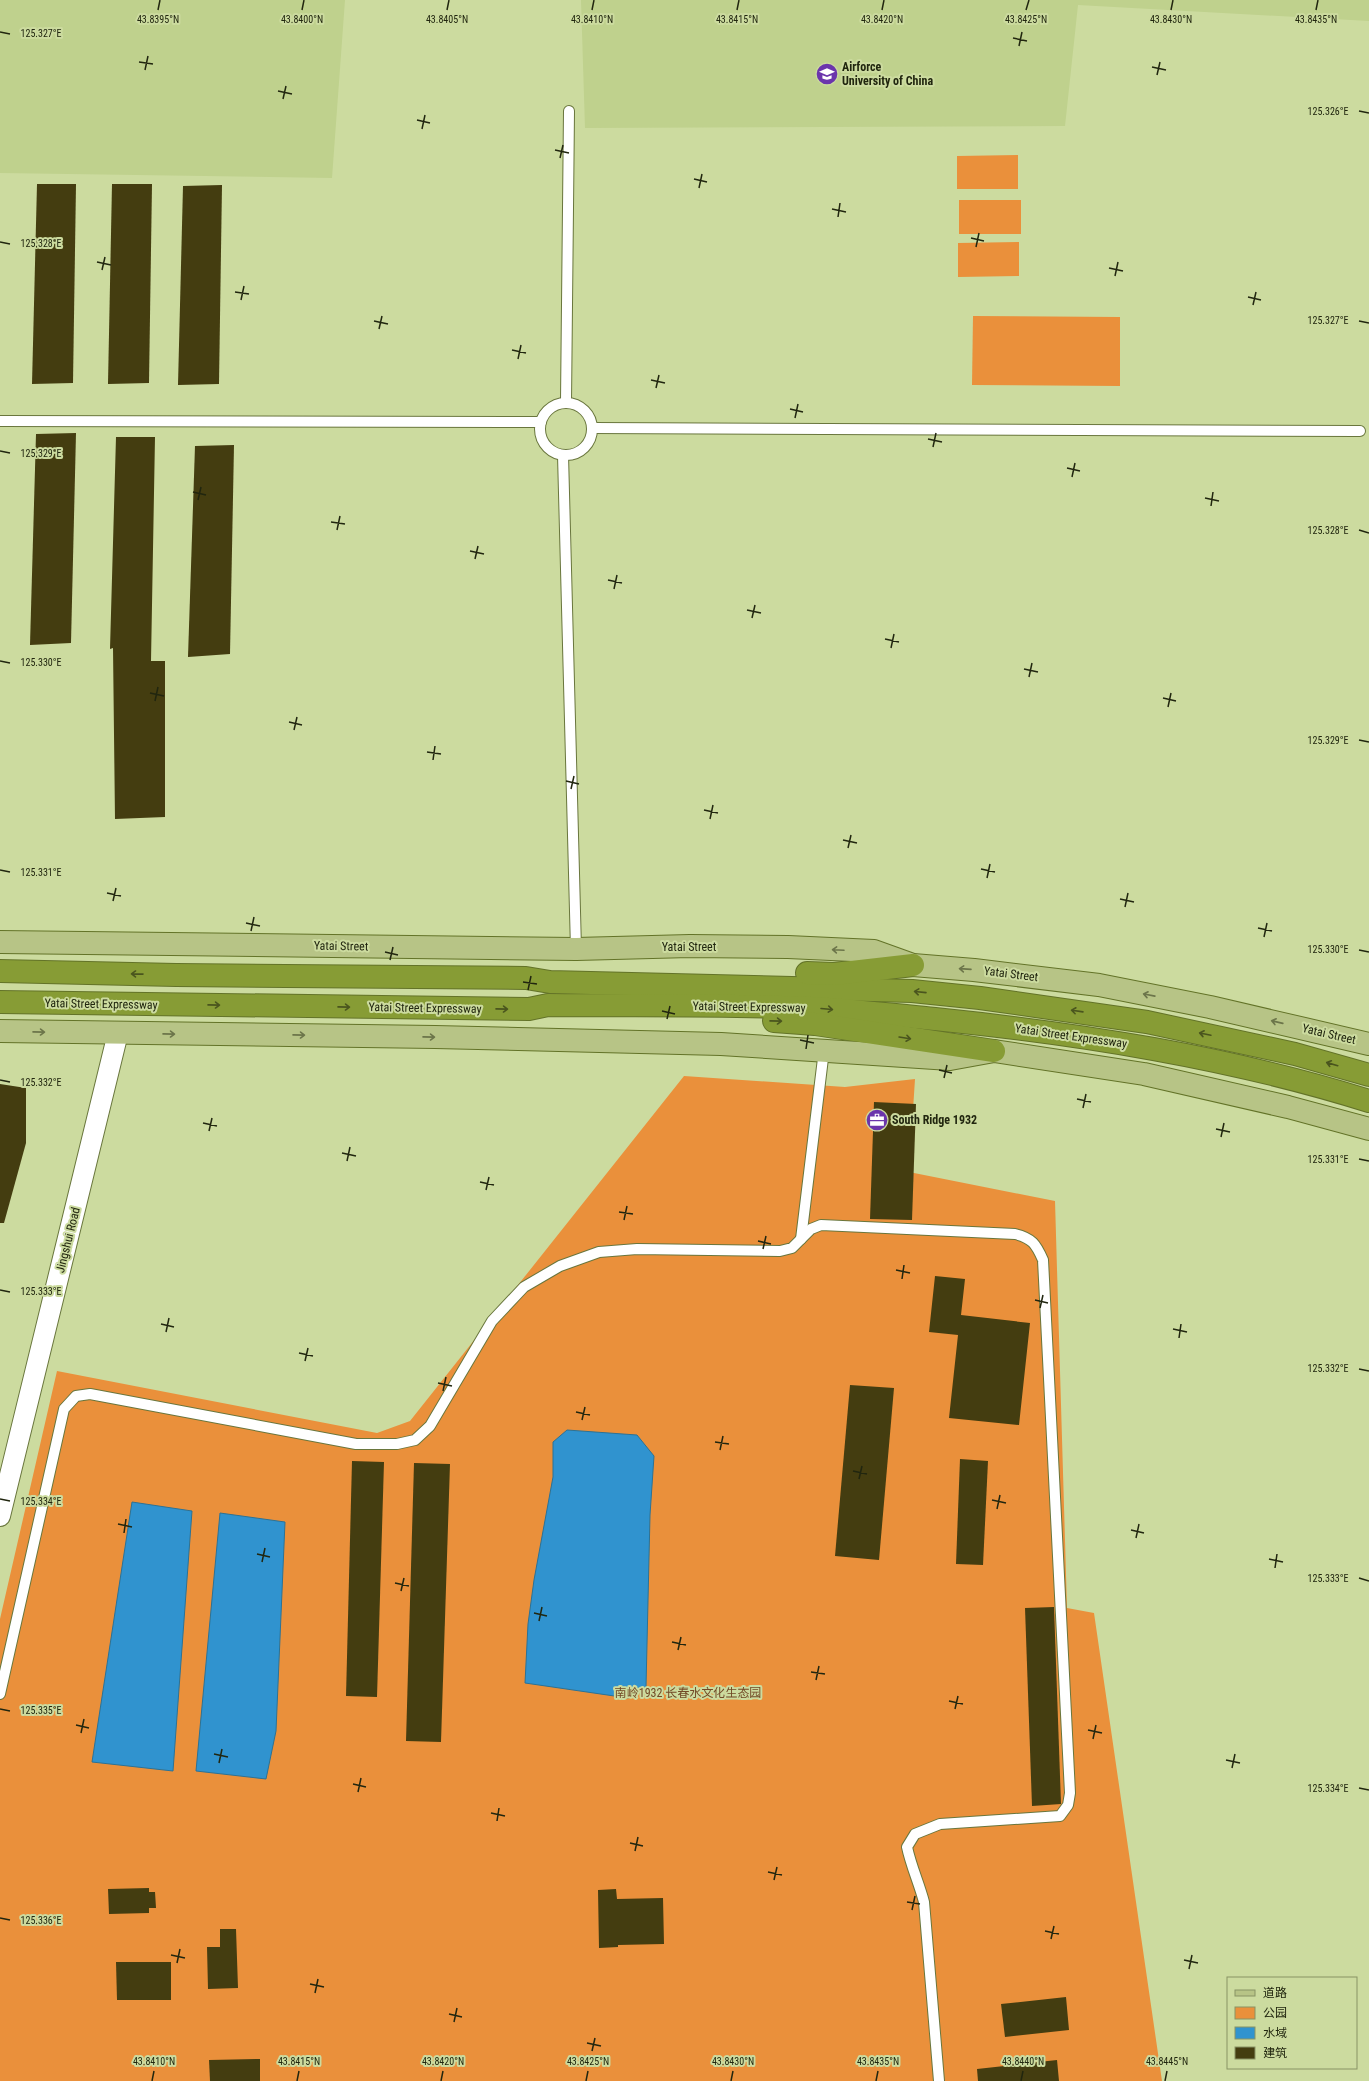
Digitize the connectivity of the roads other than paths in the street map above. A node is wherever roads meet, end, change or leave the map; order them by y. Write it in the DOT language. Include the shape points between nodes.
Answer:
graph roads {
  1 [pos="569,111"];
  2 [pos="566,402"];
  3 [pos="0,421"];
  4 [pos="541,422"];
  5 [pos="593,428"];
  6 [pos="1360,431"];
  7 [pos="563,455"];
  8 [pos="0,942"];
  9 [pos="576,949"];
  10 [pos="913,965"];
  11 [pos="0,971"];
  12 [pos="526,978"];
  13 [pos="0,1002"];
  14 [pos="529,1009"];
  15 [pos="0,1031"];
  16 [pos="118,1033"];
  17 [pos="1369,1044"];
  18 [pos="824,1050"];
  19 [pos="994,1051"];
  20 [pos="1369,1075"];
  21 [pos="1369,1101"];
  22 [pos="1369,1130"];
  23 [pos="801,1239"];
  24 [pos="0,1516"];
  25 [pos="0,1694"];
  26 [pos="940,2081"];
  1 -- 2 [label="lane"];
  2 -- 4 [label="lane" via="547,411"];
  2 -- 5 [label="lane" via="582,408 589,414"];
  3 -- 4 [label="lane"];
  4 -- 7 [label="lane" via="540,432 544,442 550,450"];
  5 -- 6 [label="lane"];
  5 -- 7 [label="lane" via="586,447 577,453"];
  7 -- 9 [label="lane"];
  8 -- 9 [label="main road, Yatai Street"];
  10 -- 9 [label="main road, Yatai Street, one-way" via="874,951 690,946"];
  10 -- 12 [label="highway" via="834,974 550,967"];
  17 -- 10 [label="main road, Yatai Street, one-way" via="1210,1007 1099,985"];
  12 -- 11 [label="highway, Yatai Street Expressway, one-way"];
  20 -- 12 [label="highway, Yatai Street Expressway, one-way" via="1295,1054 1147,1022 980,998 912,991 550,982"];
  13 -- 14 [label="highway, Yatai Street Expressway, one-way"];
  14 -- 19 [label="highway, one-way" via="549,1018 801,1023"];
  14 -- 21 [label="highway, Yatai Street Expressway, one-way" via="548,1004 811,1008 1017,1028 1123,1043 1187,1056 1301,1082"];
  15 -- 16 [label="main road, one-way"];
  16 -- 18 [label="main road, one-way" via="435,1037 721,1044"];
  16 -- 24 [label="street, Jingshui Road"];
  18 -- 19 [label="main road" via="950,1059"];
  18 -- 23 [label="lane"];
  19 -- 22 [label="main road" via="1144,1074 1288,1107"];
  23 -- 25 [label="lane" via="792,1248 780,1251 637,1249 599,1252 560,1266 524,1287 492,1321 430,1426 416,1440 397,1444 356,1444 90,1394 76,1396 64,1408"];
  23 -- 26 [label="lane" via="811,1229 821,1225 1015,1234 1027,1237 1038,1247 1043,1260 1070,1793 1068,1805 1060,1816 940,1824 915,1834 907,1847 924,1902"];
}
